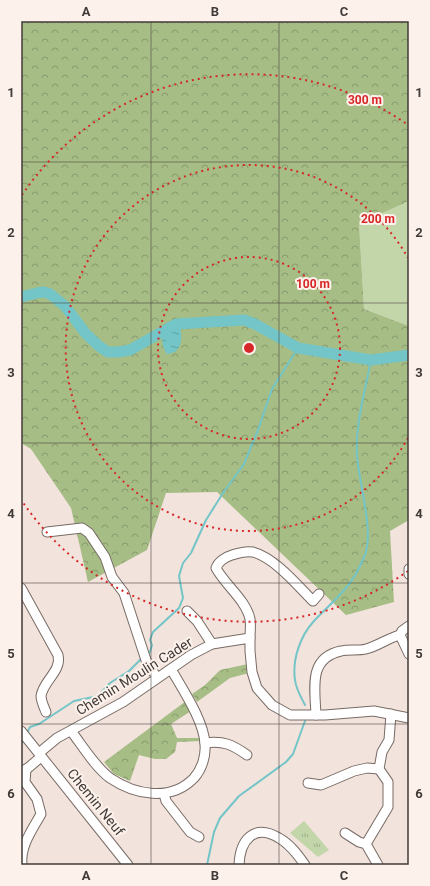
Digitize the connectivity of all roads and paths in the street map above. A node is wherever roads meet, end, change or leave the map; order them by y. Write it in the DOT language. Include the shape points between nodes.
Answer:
graph roads {
  1 [pos="47,532"];
  2 [pos="409,569"];
  3 [pos="409,574"];
  4 [pos="21,588"];
  5 [pos="319,594"];
  6 [pos="187,611"];
  7 [pos="409,626"];
  8 [pos="400,635"];
  9 [pos="250,638"];
  10 [pos="212,644"];
  11 [pos="409,654"];
  12 [pos="171,669"];
  13 [pos="157,678"];
  14 [pos="46,712"];
  15 [pos="391,714"];
  16 [pos="316,715"];
  17 [pos="409,718"];
  18 [pos="71,731"];
  19 [pos="21,732"];
  20 [pos="205,743"];
  21 [pos="40,755"];
  22 [pos="247,755"];
  23 [pos="380,769"];
  24 [pos="23,771"];
  25 [pos="308,783"];
  26 [pos="164,794"];
  27 [pos="345,833"];
  28 [pos="199,837"];
  29 [pos="366,844"];
  30 [pos="22,865"];
  31 [pos="128,865"];
  32 [pos="240,865"];
  33 [pos="305,865"];
  34 [pos="378,865"];
  1 -- 13 [label="street" via="82,528 89,533 105,557 112,577 124,593 146,660"];
  2 -- 3 [label="street"];
  4 -- 14 [label="street" via="58,655 57,667 42,694"];
  5 -- 9 [label="street" via="313,601 266,557 259,554 252,552 229,556 217,564 216,568 245,606 250,618"];
  6 -- 10 [label="street"];
  7 -- 8 [label="street"];
  8 -- 11 [label="street"];
  8 -- 16 [label="street" via="364,649 330,654 322,660 315,681"];
  9 -- 10 [label="street, Chemin Moulin Cader"];
  9 -- 16 [label="street" via="252,672 257,688 272,705 290,715"];
  10 -- 12 [label="street, Chemin Moulin Cader" via="190,655"];
  12 -- 13 [label="street, Chemin Moulin Cader"];
  12 -- 20 [label="street" via="193,708"];
  13 -- 18 [label="street, Chemin Moulin Cader" via="123,702"];
  15 -- 16 [label="street" via="374,711"];
  15 -- 17 [label="street"];
  15 -- 23 [label="street" via="389,740 382,752"];
  18 -- 21 [label="street, Chemin Moulin Cader" via="57,738"];
  18 -- 26 [label="street" via="110,778 123,786"];
  19 -- 21 [label="street, Chemin Neuf"];
  20 -- 22 [label="street" via="222,742"];
  20 -- 26 [label="street" via="203,764 198,774 180,790"];
  21 -- 24 [label="street, Chemin Moulin Cader"];
  21 -- 31 [label="street, Chemin Neuf"];
  23 -- 25 [label="street" via="354,771 321,784"];
  23 -- 29 [label="street" via="388,782 388,807"];
  24 -- 30 [label="street" via="25,782 40,804 41,814 25,843 21,857"];
  26 -- 28 [label="street" via="166,801 190,832"];
  27 -- 29 [label="street"];
  29 -- 34 [label="street"];
  32 -- 33 [label="street" via="241,847 246,839 260,833 268,833 281,839"];
}
